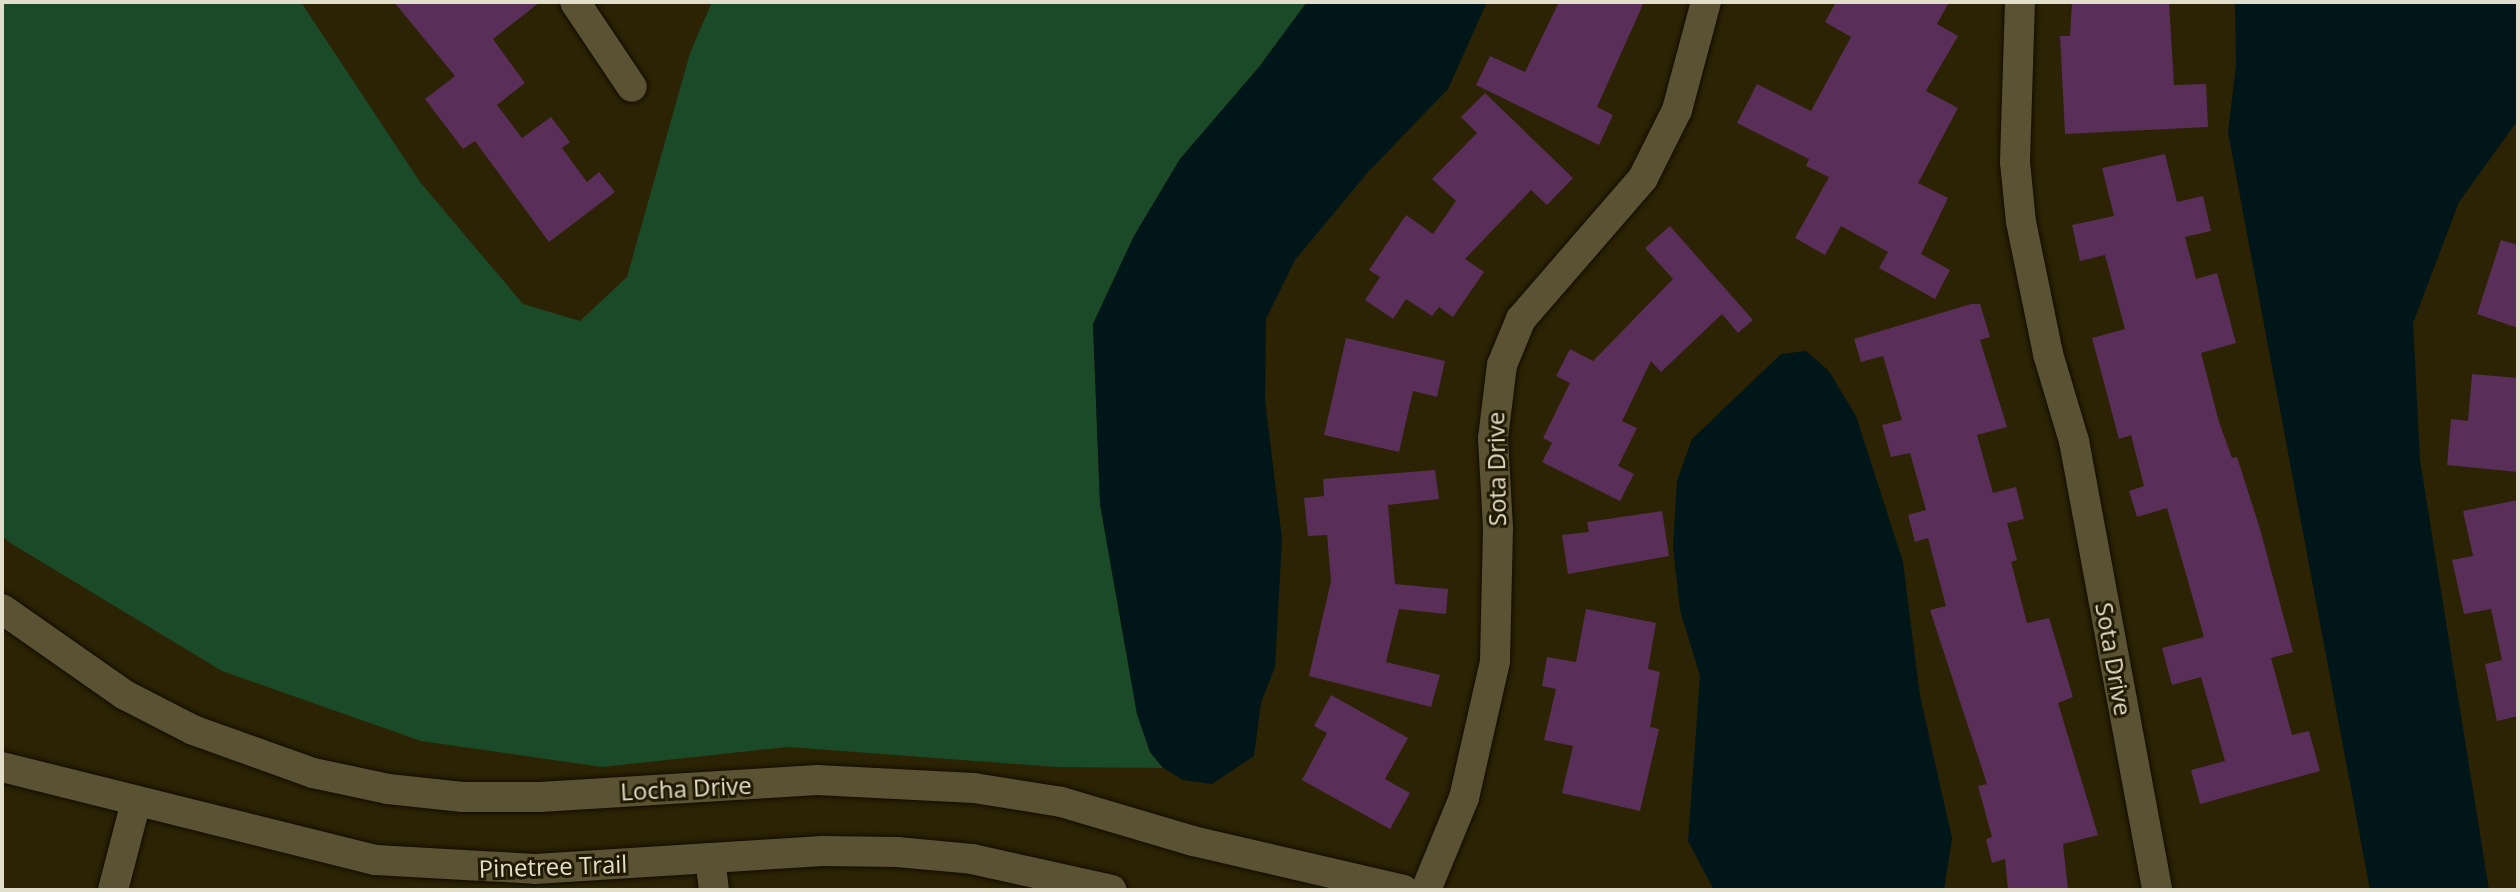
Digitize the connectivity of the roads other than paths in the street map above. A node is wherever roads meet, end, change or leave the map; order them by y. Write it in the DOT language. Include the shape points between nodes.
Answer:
graph roads {
  1 [pos="575,2"];
  2 [pos="1706,2"];
  3 [pos="2020,2"];
  4 [pos="632,87"];
  5 [pos="2,609"];
  6 [pos="2,767"];
  7 [pos="136,802"];
  8 [pos="710,858"];
  9 [pos="113,890"];
  10 [pos="714,890"];
  11 [pos="1112,890"];
  12 [pos="1403,890"];
  13 [pos="1426,890"];
  14 [pos="2157,890"];
  1 -- 4 [label="street"];
  2 -- 13 [label="street, Sota Drive" via="1677,110 1643,178 1521,319 1502,365 1493,438 1498,528 1495,661 1464,798"];
  3 -- 14 [label="street, Sota Drive" via="2015,162 2021,222 2048,354 2074,441"];
  5 -- 12 [label="street, Locha Drive" via="114,688 193,730 313,773 388,789 463,797 540,797 817,780 974,788 1061,802 1193,841"];
  6 -- 7 [label="street, Pinetree Trail"];
  7 -- 8 [label="street, Pinetree Trail" via="350,855 456,869"];
  7 -- 9 [label="street"];
  8 -- 10 [label="street"];
  8 -- 11 [label="street, Pinetree Trail" via="897,852 987,861"];
}
